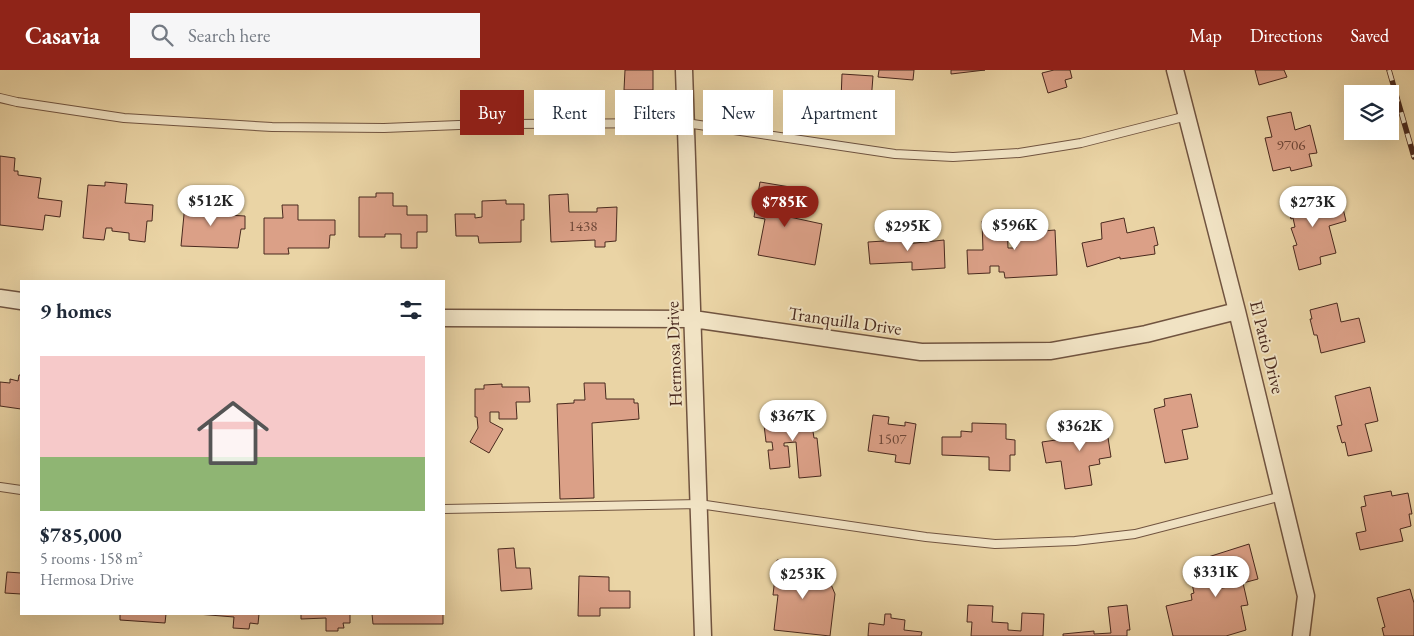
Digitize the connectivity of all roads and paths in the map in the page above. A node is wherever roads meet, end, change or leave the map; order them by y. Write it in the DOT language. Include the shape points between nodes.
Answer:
graph roads {
  1 [pos="684,70"];
  2 [pos="1175,70"];
  3 [pos="685,90"];
  4 [pos="0,98"];
  5 [pos="1187,116"];
  6 [pos="615,123"];
  7 [pos="693,124"];
  8 [pos="686,135"];
  9 [pos="0,298"];
  10 [pos="20,301"];
  11 [pos="1237,311"];
  12 [pos="445,318"];
  13 [pos="693,319"];
  14 [pos="0,487"];
  15 [pos="20,490"];
  16 [pos="1282,496"];
  17 [pos="699,504"];
  18 [pos="445,509"];
  19 [pos="703,636"];
  20 [pos="1301,636"];
  1 -- 3 [label="street, Hermosa Drive"];
  2 -- 5 [label="street, El Patio Drive"];
  4 -- 6 [label="lane" via="124,118 272,127"];
  5 -- 7 [label="lane" via="1081,143 1019,153 952,157 895,154"];
  5 -- 11 [label="street, El Patio Drive"];
  8 -- 13 [label="street, Hermosa Drive"];
  9 -- 10 [label="street"];
  11 -- 13 [label="street, Tranquilla Drive" via="1146,334 1051,351 921,352"];
  11 -- 16 [label="street, El Patio Drive"];
  12 -- 13 [label="street, Tranquilla Drive"];
  13 -- 17 [label="street, Hermosa Drive"];
  14 -- 15 [label="lane"];
  16 -- 17 [label="lane" via="1136,534 1075,541 996,544"];
  16 -- 20 [label="street, El Patio Drive" via="1306,596"];
  17 -- 18 [label="lane"];
  17 -- 19 [label="street, Hermosa Drive"];
}
